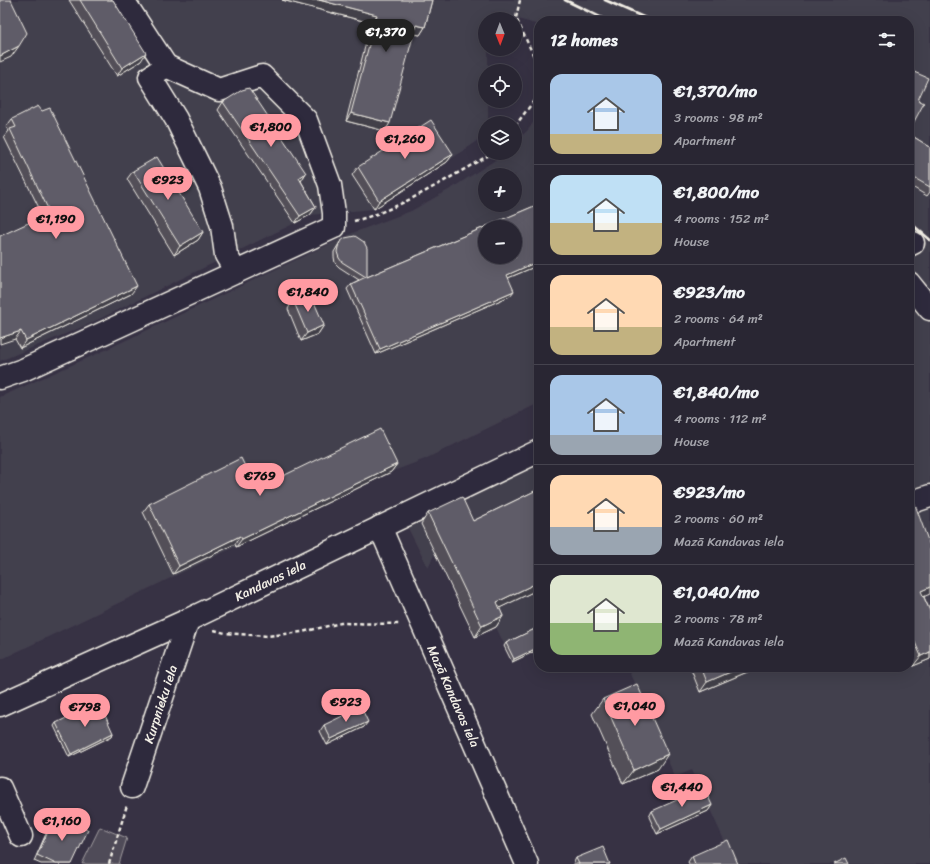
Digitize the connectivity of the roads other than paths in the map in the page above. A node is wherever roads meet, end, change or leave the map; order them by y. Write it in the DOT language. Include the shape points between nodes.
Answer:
graph roads {
  1 [pos="123,0"];
  2 [pos="166,66"];
  3 [pos="236,272"];
  4 [pos="914,289"];
  5 [pos="930,309"];
  6 [pos="0,378"];
  7 [pos="534,453"];
  8 [pos="380,527"];
  9 [pos="188,620"];
  10 [pos="0,705"];
  11 [pos="132,787"];
  12 [pos="0,788"];
  13 [pos="21,836"];
  14 [pos="527,864"];
  1 -- 2 [label="street"];
  2 -- 3 [label="street" via="150,77 176,119 210,188 222,226 226,255"];
  2 -- 3 [label="street" via="219,90 262,76 306,120 330,185 334,227"];
  3 -- 6 [label="street" via="23,370"];
  4 -- 5 [label="street"];
  7 -- 8 [label="street, Kandavas iela"];
  8 -- 9 [label="street, Kandavas iela"];
  8 -- 14 [label="street, Mazā Kandavas iela"];
  9 -- 10 [label="street, Kandavas iela"];
  9 -- 11 [label="street, Kurpnieku iela"];
  12 -- 13 [label="street"];
}
